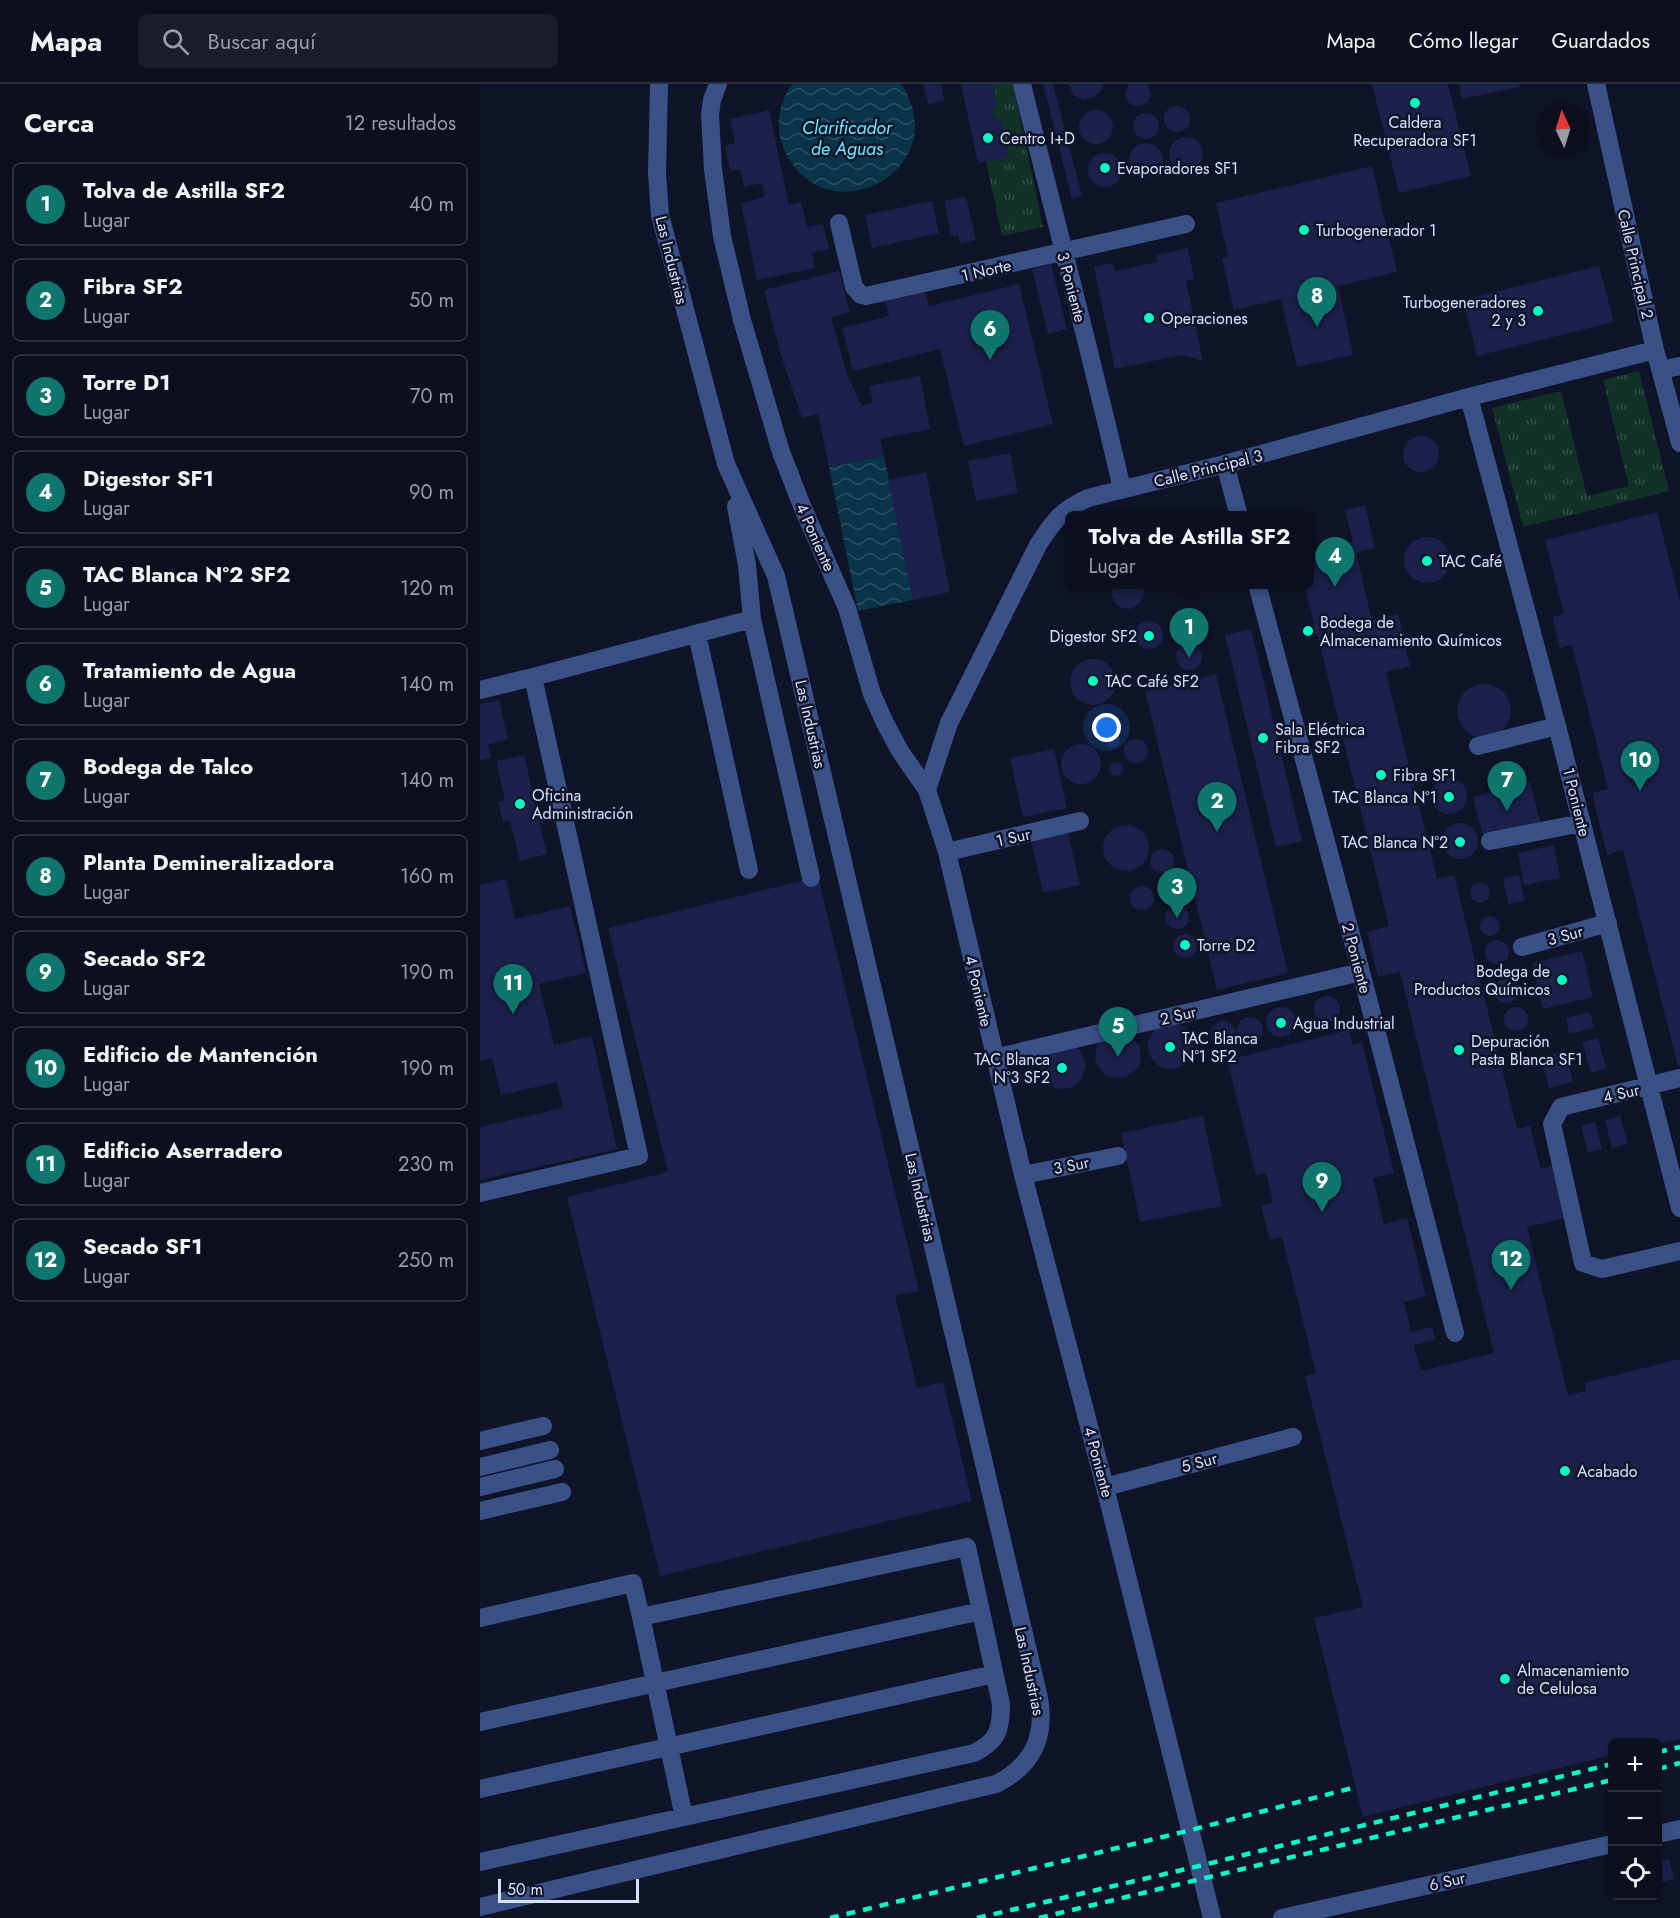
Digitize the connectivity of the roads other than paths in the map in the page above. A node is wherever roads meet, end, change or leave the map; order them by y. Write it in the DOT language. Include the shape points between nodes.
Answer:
graph roads {
  1 [pos="659,84"];
  2 [pos="718,84"];
  3 [pos="1022,84"];
  4 [pos="1596,84"];
  5 [pos="839,223"];
  6 [pos="1186,224"];
  7 [pos="1063,252"];
  8 [pos="1655,350"];
  9 [pos="1680,366"];
  10 [pos="1661,370"];
  11 [pos="1469,397"];
  12 [pos="1680,443"];
  13 [pos="726,464"];
  14 [pos="1225,464"];
  15 [pos="1122,489"];
  16 [pos="1065,511"];
  17 [pos="1066,511"];
  18 [pos="1238,511"];
  19 [pos="1258,589"];
  20 [pos="752,619"];
  21 [pos="697,634"];
  22 [pos="533,678"];
  23 [pos="480,690"];
  24 [pos="1557,726"];
  25 [pos="1478,746"];
  26 [pos="927,790"];
  27 [pos="1080,821"];
  28 [pos="1582,823"];
  29 [pos="1490,841"];
  30 [pos="947,852"];
  31 [pos="749,870"];
  32 [pos="811,878"];
  33 [pos="1608,923"];
  34 [pos="1522,947"];
  35 [pos="1361,972"];
  36 [pos="994,1058"];
  37 [pos="1680,1078"];
  38 [pos="1649,1086"];
  39 [pos="1118,1156"];
  40 [pos="1023,1175"];
  41 [pos="480,1193"];
  42 [pos="1680,1208"];
  43 [pos="1680,1251"];
  44 [pos="1455,1333"];
  45 [pos="543,1426"];
  46 [pos="1293,1437"];
  47 [pos="480,1441"];
  48 [pos="550,1450"];
  49 [pos="480,1467"];
  50 [pos="555,1469"];
  51 [pos="480,1486"];
  52 [pos="1105,1486"];
  53 [pos="562,1492"];
  54 [pos="480,1510"];
  55 [pos="981,1611"];
  56 [pos="641,1617"];
  57 [pos="480,1618"];
  58 [pos="994,1674"];
  59 [pos="655,1683"];
  60 [pos="480,1722"];
  61 [pos="669,1747"];
  62 [pos="480,1789"];
  63 [pos="684,1817"];
  64 [pos="1680,1829"];
  65 [pos="1662,1833"];
  66 [pos="1608,1845"];
  67 [pos="480,1862"];
  68 [pos="480,1907"];
  69 [pos="1212,1918"];
  70 [pos="1282,1918"];
  1 -- 13 [label="street, Las Industrias" via="660,214"];
  2 -- 26 [label="street, 4 Poniente" via="710,115 717,208 756,372 791,480 847,608 872,694 900,751"];
  3 -- 7 [label="street, 3 Poniente"];
  4 -- 8 [label="street, Calle Principal 2"];
  5 -- 7 [label="street, 1 Norte" via="854,287 866,296"];
  6 -- 7 [label="street, 1 Norte"];
  7 -- 15 [label="street, 3 Poniente"];
  8 -- 10 [label="street, Calle Principal 2"];
  8 -- 11 [label="street, Calle Principal 3"];
  9 -- 10 [label="street"];
  10 -- 12 [label="street, Calle Principal 2"];
  11 -- 14 [label="street, Calle Principal 3"];
  11 -- 24 [label="street, 1 Poniente"];
  13 -- 20 [label="street" via="742,531"];
  13 -- 68 [label="street, Las Industrias" via="776,576 1039,1698 1041,1725 1034,1750 1026,1761 996,1784"];
  14 -- 15 [label="street, Calle Principal 3"];
  14 -- 18 [label="street"];
  15 -- 17 [label="street, Calle Principal 3" via="1088,498"];
  16 -- 26 [label="street, Calle Principal 3" via="1038,545 949,723"];
  19 -- 35 [label="street, 2 Poniente"];
  20 -- 21 [label="street"];
  20 -- 32 [label="street"];
  21 -- 22 [label="street"];
  21 -- 31 [label="street"];
  22 -- 23 [label="street"];
  22 -- 41 [label="street" via="639,1156"];
  24 -- 25 [label="street"];
  24 -- 28 [label="street, 1 Poniente"];
  26 -- 30 [label="street, 4 Poniente"];
  27 -- 30 [label="street, 1 Sur"];
  28 -- 29 [label="street"];
  28 -- 33 [label="street, 1 Poniente"];
  30 -- 36 [label="street, 4 Poniente"];
  33 -- 34 [label="street, 3 Sur"];
  33 -- 38 [label="street, 1 Poniente"];
  35 -- 36 [label="street, 2 Sur"];
  35 -- 44 [label="street, 2 Poniente"];
  36 -- 40 [label="street, 4 Poniente"];
  37 -- 38 [label="street, 4 Sur"];
  38 -- 42 [label="street, 1 Poniente"];
  38 -- 43 [label="street, 4 Sur" via="1561,1107 1552,1124 1583,1263 1602,1269"];
  39 -- 40 [label="street, 3 Sur"];
  40 -- 52 [label="street, 4 Poniente"];
  45 -- 47 [label="street"];
  46 -- 52 [label="street, 5 Sur"];
  48 -- 49 [label="street"];
  50 -- 51 [label="street"];
  52 -- 69 [label="street, 4 Poniente"];
  53 -- 54 [label="street"];
  55 -- 56 [label="street" via="967,1547"];
  55 -- 58 [label="street"];
  55 -- 59 [label="street"];
  56 -- 57 [label="street" via="633,1583"];
  56 -- 59 [label="street"];
  58 -- 61 [label="street"];
  58 -- 63 [label="street" via="1001,1704 999,1729 994,1739 974,1753"];
  59 -- 60 [label="street"];
  59 -- 61 [label="street"];
  61 -- 62 [label="street"];
  61 -- 63 [label="street"];
  63 -- 67 [label="street"];
  64 -- 65 [label="street"];
  66 -- 70 [label="street, 6 Sur"];
}
